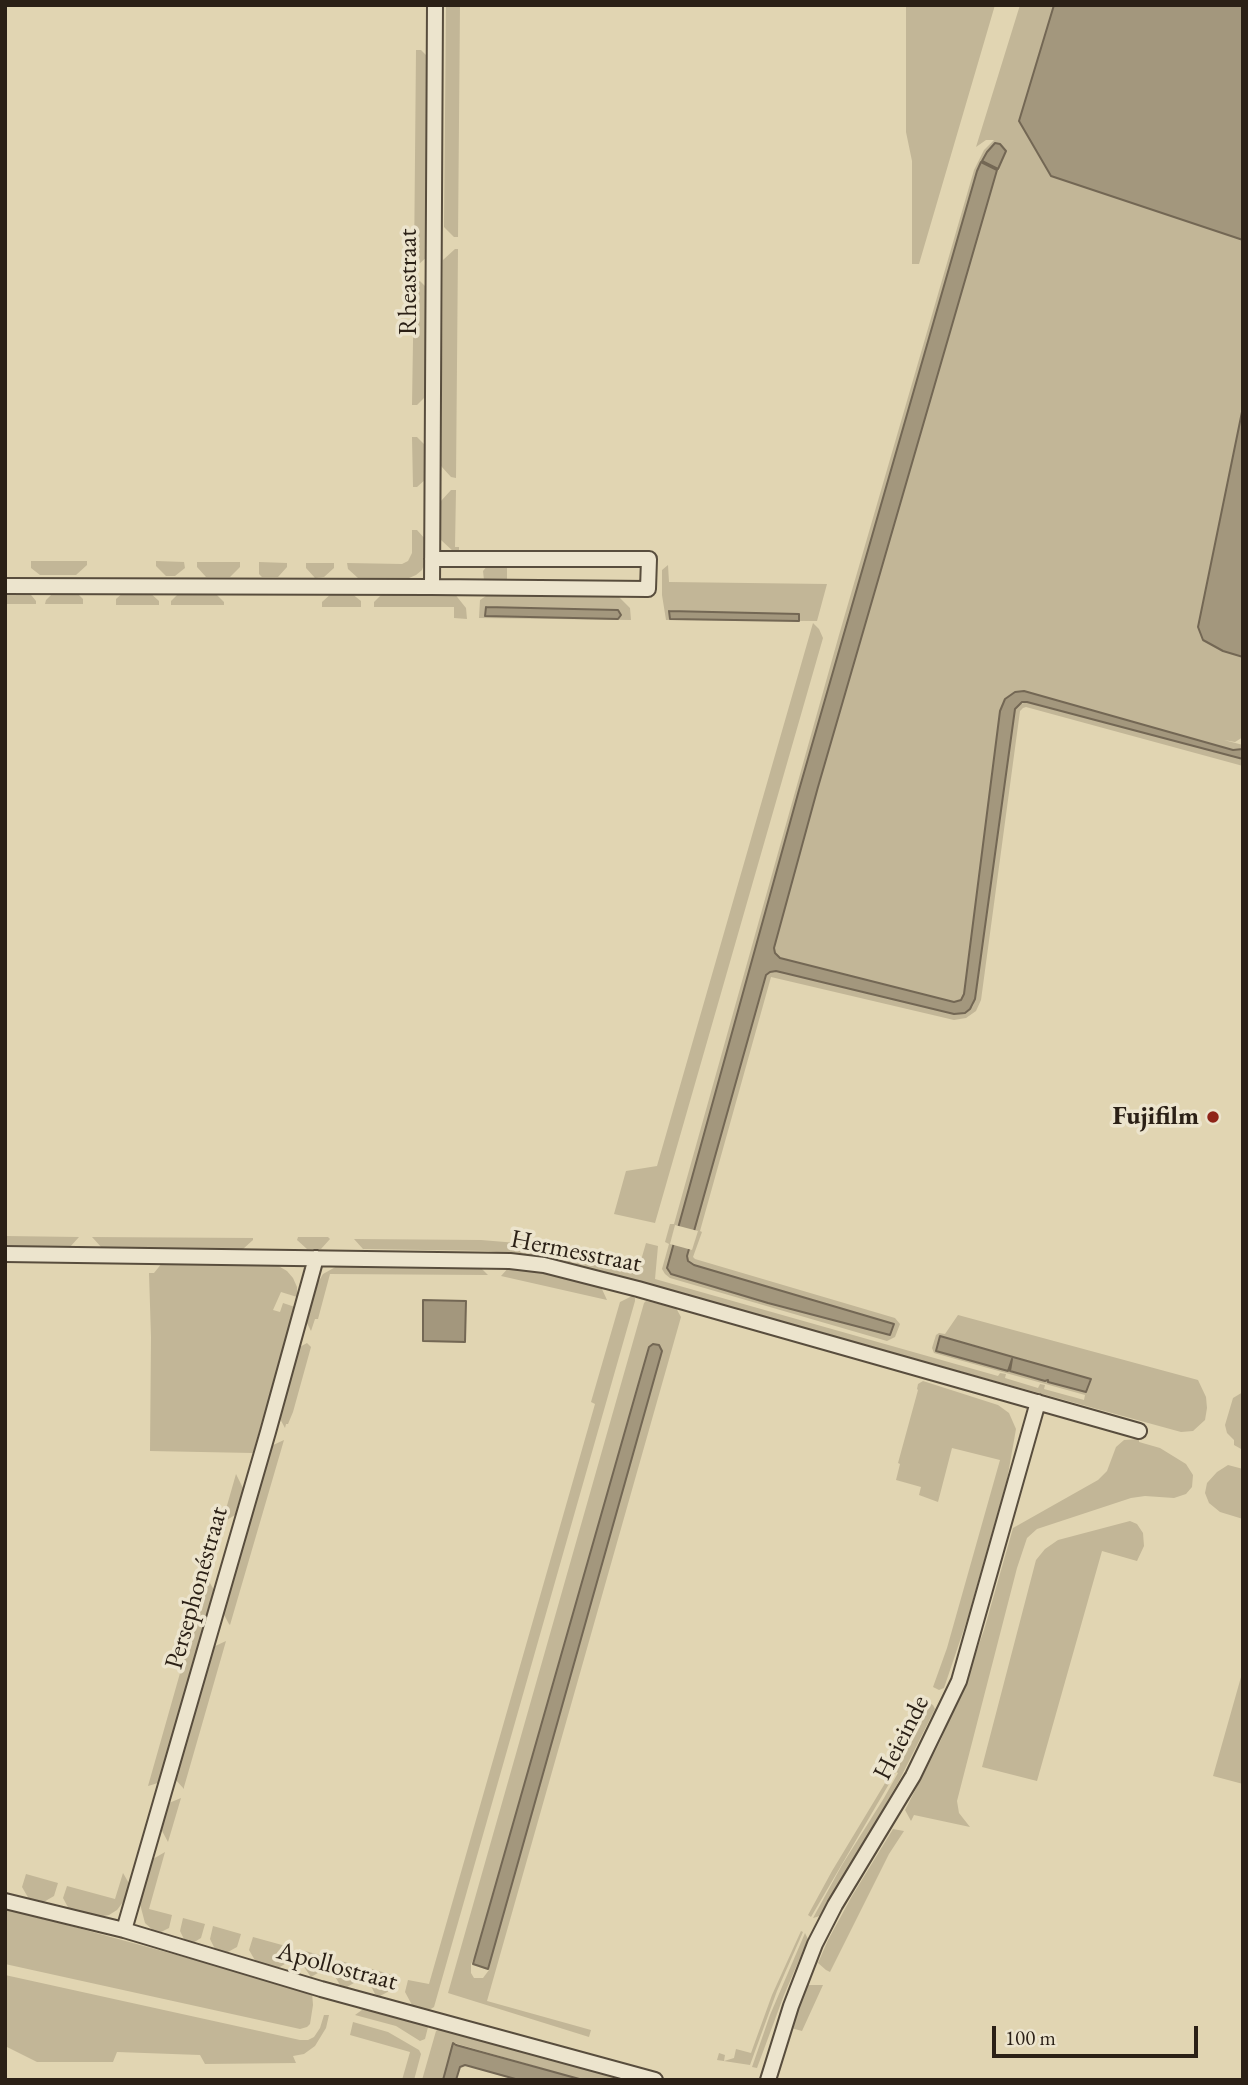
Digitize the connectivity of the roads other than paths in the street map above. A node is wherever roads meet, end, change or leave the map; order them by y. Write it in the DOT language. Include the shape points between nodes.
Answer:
graph roads {
  1 [pos="435,5"];
  2 [pos="432,559"];
  3 [pos="5,586"];
  4 [pos="432,587"];
  5 [pos="5,1254"];
  6 [pos="316,1258"];
  7 [pos="1038,1402"];
  8 [pos="1139,1431"];
  9 [pos="5,1901"];
  10 [pos="124,1930"];
  11 [pos="655,2080"];
  12 [pos="768,2080"];
  1 -- 2 [label="street, Rheastraat"];
  2 -- 4 [label="street, Rheastraat"];
  2 -- 4 [label="street" via="649,559 649,569 648,589"];
  3 -- 4 [label="street"];
  5 -- 6 [label="street, Hermesstraat"];
  6 -- 7 [label="street, Hermesstraat" via="544,1265"];
  6 -- 10 [label="street, Persephonéstraat"];
  7 -- 8 [label="street, Hermesstraat"];
  7 -- 12 [label="street, Heieinde" via="959,1681 913,1776 815,1944"];
  9 -- 10 [label="street, Apollostraat"];
  10 -- 11 [label="street, Apollostraat"];
}
